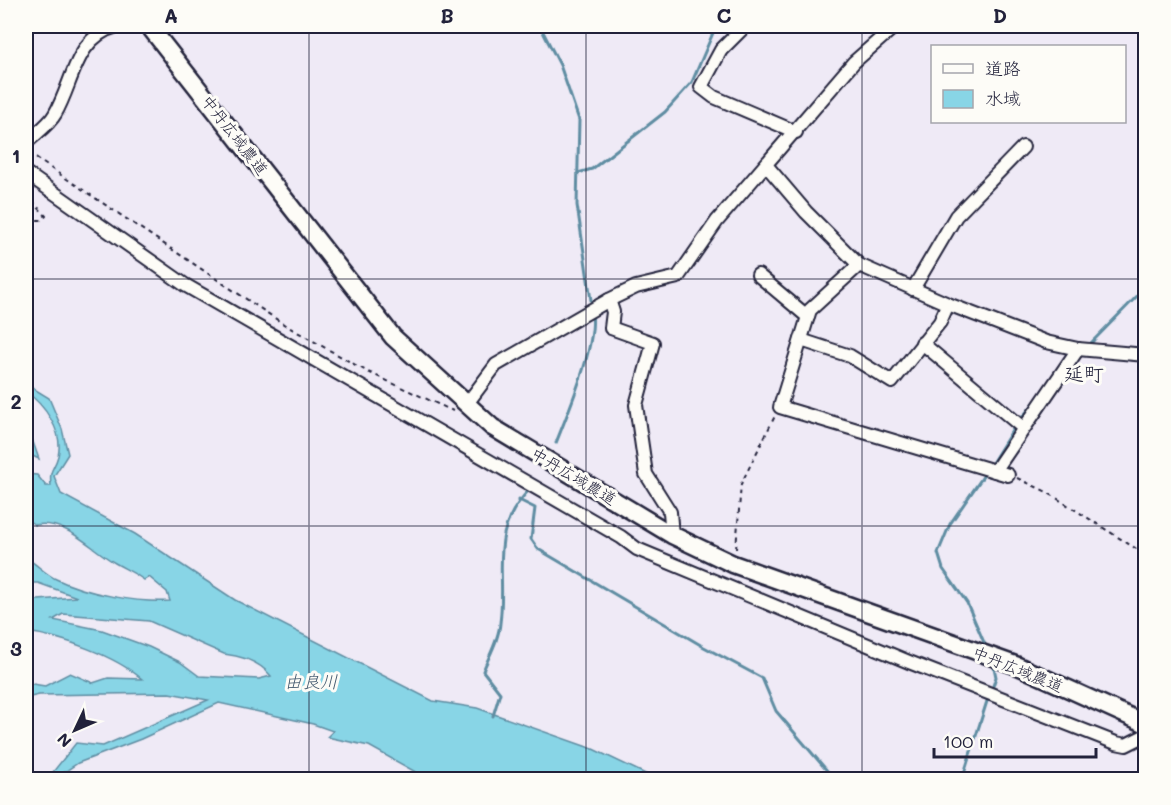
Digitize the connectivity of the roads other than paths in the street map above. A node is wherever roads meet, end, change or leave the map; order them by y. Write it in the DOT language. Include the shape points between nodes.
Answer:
graph roads {
  1 [pos="117,26"];
  2 [pos="149,26"];
  3 [pos="745,26"];
  4 [pos="895,26"];
  5 [pos="796,132"];
  6 [pos="26,143"];
  7 [pos="1023,147"];
  8 [pos="766,165"];
  9 [pos="26,172"];
  10 [pos="859,265"];
  11 [pos="758,275"];
  12 [pos="913,289"];
  13 [pos="605,302"];
  14 [pos="948,304"];
  15 [pos="808,317"];
  16 [pos="801,340"];
  17 [pos="922,344"];
  18 [pos="1078,349"];
  19 [pos="1146,355"];
  20 [pos="463,410"];
  21 [pos="1023,428"];
  22 [pos="995,471"];
  23 [pos="1008,475"];
  24 [pos="672,535"];
  25 [pos="1146,724"];
  26 [pos="1146,735"];
  1 -- 6 [label="street" via="97,34 84,48 55,115"];
  2 -- 20 [label="street, 中丹広域農道" via="393,337"];
  3 -- 5 [label="street" via="721,50 701,87 714,97"];
  4 -- 5 [label="street" via="854,62"];
  5 -- 8 [label="street"];
  7 -- 12 [label="street" via="956,216"];
  8 -- 10 [label="street"];
  8 -- 13 [label="street" via="717,221 678,277 636,287"];
  9 -- 26 [label="street" via="185,285 637,549 1116,743 1126,745"];
  10 -- 12 [label="street"];
  10 -- 15 [label="street" via="810,310"];
  11 -- 15 [label="street"];
  12 -- 14 [label="street"];
  13 -- 20 [label="street" via="496,365"];
  13 -- 24 [label="street" via="613,312 611,328 653,343 636,405 646,474 670,512"];
  14 -- 17 [label="street" via="940,322"];
  14 -- 18 [label="street" via="1046,342"];
  15 -- 16 [label="street"];
  16 -- 17 [label="street" via="850,356 892,382"];
  16 -- 22 [label="street" via="780,407"];
  17 -- 21 [label="street"];
  18 -- 19 [label="street"];
  18 -- 21 [label="street"];
  20 -- 24 [label="street, 中丹広域農道"];
  21 -- 22 [label="street"];
  22 -- 23 [label="street"];
  24 -- 25 [label="street, 中丹広域農道" via="733,564 1018,666"];
}
